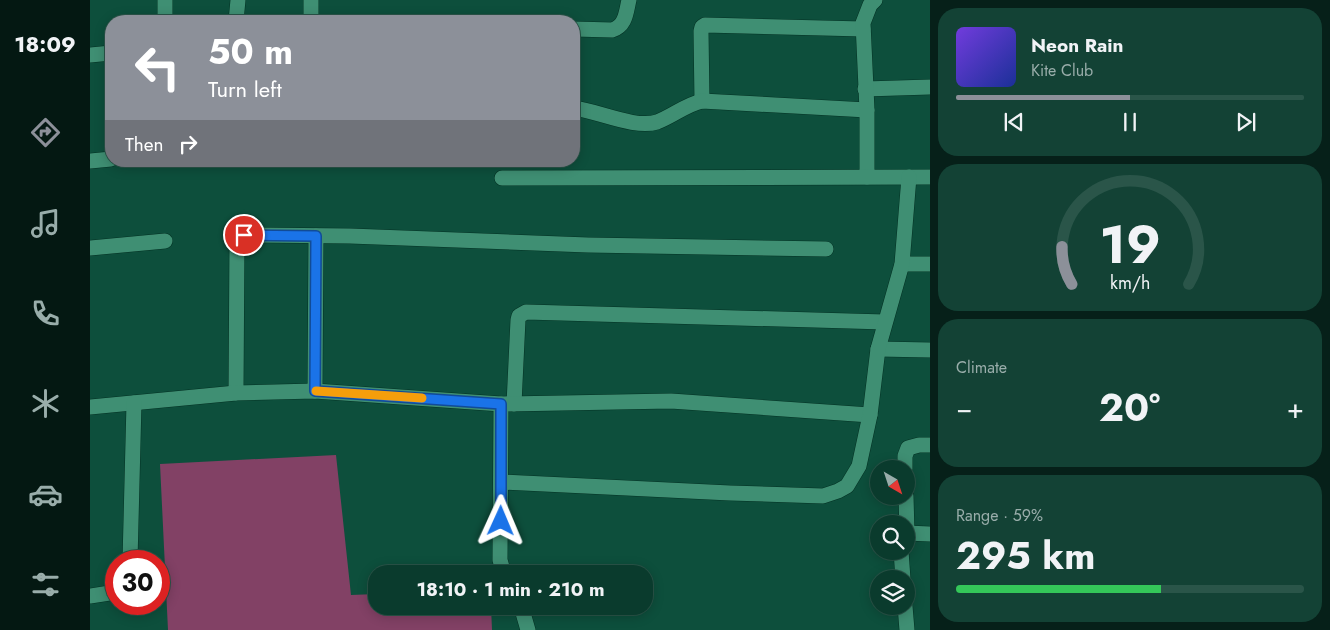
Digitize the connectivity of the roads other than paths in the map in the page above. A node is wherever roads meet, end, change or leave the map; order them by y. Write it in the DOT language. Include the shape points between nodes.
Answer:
graph roads {
  1 [pos="165,0"];
  2 [pos="238,0"];
  3 [pos="312,0"];
  4 [pos="629,0"];
  5 [pos="875,0"];
  6 [pos="165,15"];
  7 [pos="237,15"];
  8 [pos="311,15"];
  9 [pos="863,28"];
  10 [pos="580,29"];
  11 [pos="105,54"];
  12 [pos="90,55"];
  13 [pos="930,87"];
  14 [pos="866,89"];
  15 [pos="702,101"];
  16 [pos="580,109"];
  17 [pos="866,110"];
  18 [pos="105,160"];
  19 [pos="90,161"];
  20 [pos="867,177"];
  21 [pos="909,177"];
  22 [pos="930,177"];
  23 [pos="502,178"];
  24 [pos="316,236"];
  25 [pos="165,241"];
  26 [pos="90,248"];
  27 [pos="826,249"];
  28 [pos="902,264"];
  29 [pos="930,264"];
  30 [pos="885,322"];
  31 [pos="878,349"];
  32 [pos="930,350"];
  33 [pos="315,391"];
  34 [pos="236,393"];
  35 [pos="134,403"];
  36 [pos="508,404"];
  37 [pos="90,407"];
  38 [pos="870,415"];
  39 [pos="930,445"];
  40 [pos="905,460"];
  41 [pos="502,482"];
  42 [pos="915,533"];
  43 [pos="930,534"];
  44 [pos="130,550"];
  45 [pos="501,565"];
  46 [pos="105,594"];
  47 [pos="90,596"];
  48 [pos="524,615"];
  49 [pos="906,615"];
  50 [pos="528,630"];
  51 [pos="907,630"];
  1 -- 6 [label="street"];
  2 -- 7 [label="street"];
  3 -- 8 [label="street"];
  4 -- 10 [label="street" via="624,20 618,28"];
  5 -- 9 [label="street" via="866,11"];
  9 -- 14 [label="street"];
  9 -- 15 [label="street" via="705,25 701,32"];
  11 -- 12 [label="street"];
  13 -- 14 [label="street"];
  14 -- 17 [label="street"];
  15 -- 16 [label="street" via="657,122 641,124"];
  15 -- 17 [label="street"];
  17 -- 20 [label="street"];
  18 -- 19 [label="street"];
  20 -- 21 [label="street"];
  20 -- 23 [label="street"];
  21 -- 22 [label="street"];
  21 -- 28 [label="street"];
  24 -- 27 [label="street"];
  24 -- 33 [label="street"];
  24 -- 34 [label="street" via="244,235 237,240"];
  25 -- 26 [label="street"];
  28 -- 29 [label="street"];
  28 -- 30 [label="street"];
  30 -- 31 [label="street"];
  30 -- 36 [label="street" via="526,312 518,320"];
  31 -- 32 [label="street"];
  31 -- 38 [label="street"];
  33 -- 34 [label="street"];
  33 -- 36 [label="street"];
  34 -- 35 [label="street"];
  35 -- 37 [label="street"];
  35 -- 44 [label="street"];
  36 -- 38 [label="street" via="671,401"];
  36 -- 41 [label="street"];
  38 -- 41 [label="street" via="854,476 847,486 822,496"];
  39 -- 40 [label="street" via="908,448"];
  41 -- 45 [label="street"];
  42 -- 43 [label="street"];
  46 -- 47 [label="street"];
  48 -- 50 [label="street"];
  49 -- 51 [label="street"];
}
